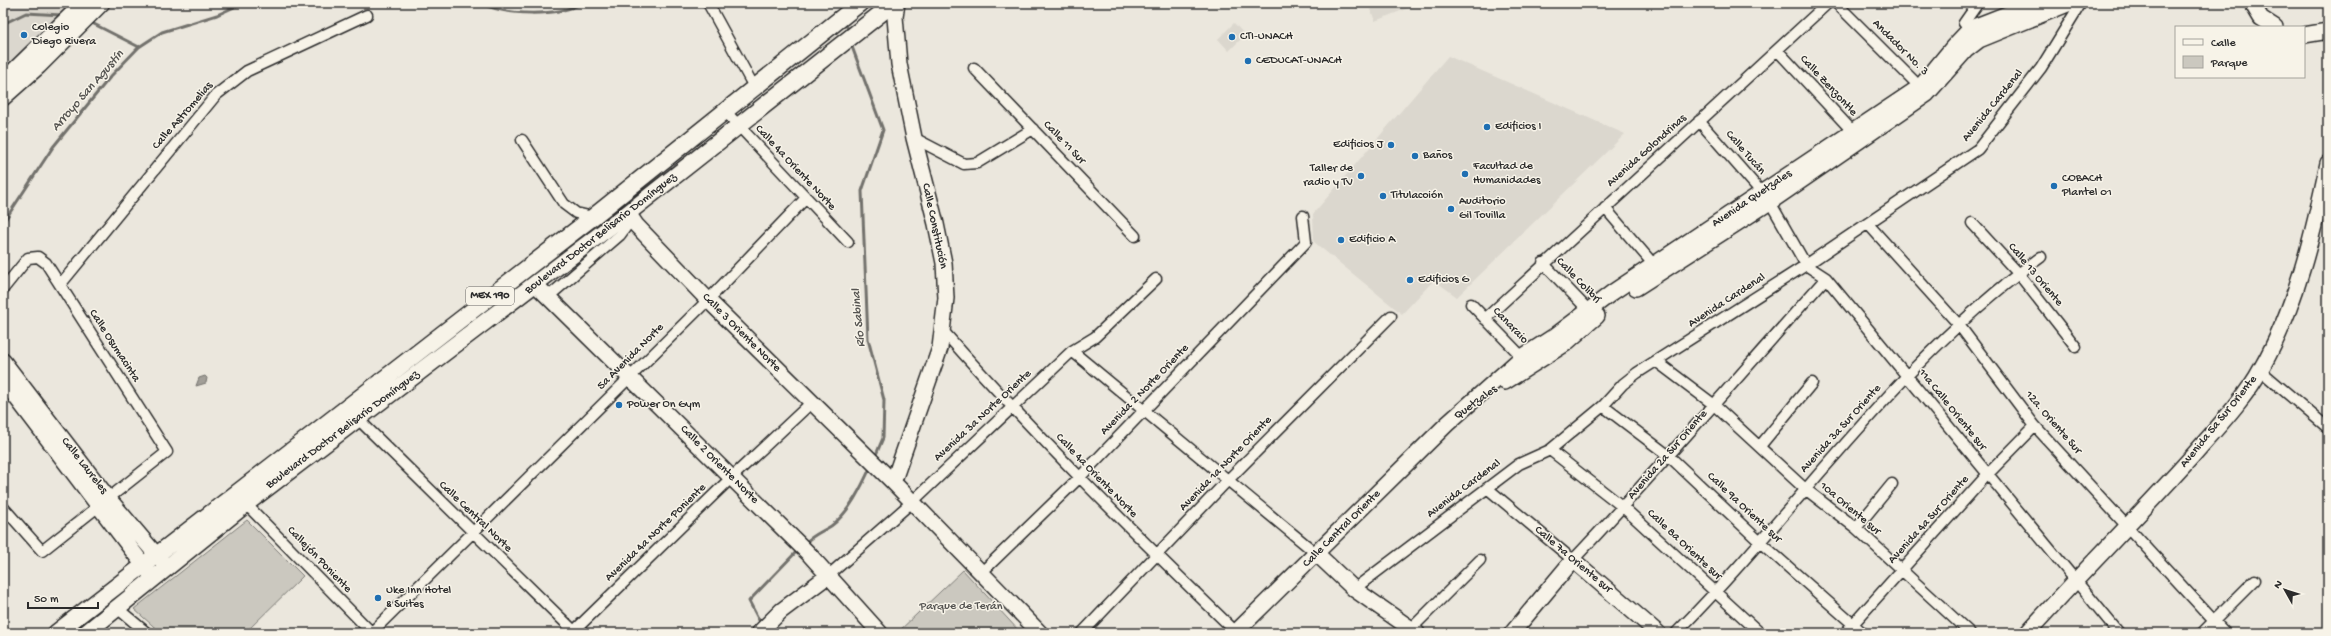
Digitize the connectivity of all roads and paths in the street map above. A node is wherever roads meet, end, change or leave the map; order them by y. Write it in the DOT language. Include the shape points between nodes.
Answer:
graph roads {
  1 [pos="102,3"];
  2 [pos="708,3"];
  3 [pos="860,3"];
  4 [pos="1828,3"];
  5 [pos="1836,3"];
  6 [pos="1978,3"];
  7 [pos="2035,3"];
  8 [pos="2070,3"];
  9 [pos="2081,3"];
  10 [pos="2242,3"];
  11 [pos="2252,3"];
  12 [pos="888,9"];
  13 [pos="81,10"];
  14 [pos="368,15"];
  15 [pos="2261,18"];
  16 [pos="2273,26"];
  17 [pos="1971,30"];
  18 [pos="2328,31"];
  19 [pos="2305,35"];
  20 [pos="1777,50"];
  21 [pos="37,57"];
  22 [pos="974,68"];
  23 [pos="3,81"];
  24 [pos="754,87"];
  25 [pos="1924,90"];
  26 [pos="3,98"];
  27 [pos="724,110"];
  28 [pos="1700,121"];
  29 [pos="738,126"];
  30 [pos="1033,129"];
  31 [pos="1856,136"];
  32 [pos="914,138"];
  33 [pos="522,140"];
  34 [pos="2328,163"];
  35 [pos="638,180"];
  36 [pos="1766,197"];
  37 [pos="805,199"];
  38 [pos="1605,208"];
  39 [pos="628,213"];
  40 [pos="1303,216"];
  41 [pos="593,217"];
  42 [pos="1972,222"];
  43 [pos="1868,224"];
  44 [pos="1135,236"];
  45 [pos="848,242"];
  46 [pos="2041,257"];
  47 [pos="1543,263"];
  48 [pos="1654,265"];
  49 [pos="1806,265"];
  50 [pos="2018,273"];
  51 [pos="1156,278"];
  52 [pos="1826,278"];
  53 [pos="535,284"];
  54 [pos="60,285"];
  55 [pos="3,289"];
  56 [pos="548,297"];
  57 [pos="708,300"];
  58 [pos="1471,304"];
  59 [pos="1592,314"];
  60 [pos="1391,316"];
  61 [pos="1484,319"];
  62 [pos="1959,325"];
  63 [pos="944,332"];
  64 [pos="2076,347"];
  65 [pos="1072,351"];
  66 [pos="3,361"];
  67 [pos="1526,361"];
  68 [pos="1656,361"];
  69 [pos="2261,371"];
  70 [pos="630,376"];
  71 [pos="1907,376"];
  72 [pos="3,380"];
  73 [pos="1812,383"];
  74 [pos="811,403"];
  75 [pos="1712,404"];
  76 [pos="1603,406"];
  77 [pos="1011,407"];
  78 [pos="1143,410"];
  79 [pos="358,419"];
  80 [pos="1447,424"];
  81 [pos="2035,426"];
  82 [pos="2328,428"];
  83 [pos="1760,446"];
  84 [pos="1550,450"];
  85 [pos="1669,456"];
  86 [pos="1987,475"];
  87 [pos="891,477"];
  88 [pos="1080,477"];
  89 [pos="731,478"];
  90 [pos="1228,480"];
  91 [pos="1892,484"];
  92 [pos="1487,488"];
  93 [pos="1804,488"];
  94 [pos="103,501"];
  95 [pos="912,502"];
  96 [pos="246,504"];
  97 [pos="3,507"];
  98 [pos="1623,507"];
  99 [pos="2127,525"];
  100 [pos="1856,528"];
  101 [pos="472,532"];
  102 [pos="1760,542"];
  103 [pos="1317,554"];
  104 [pos="158,555"];
  105 [pos="1156,555"];
  106 [pos="1480,560"];
  107 [pos="1573,560"];
  108 [pos="144,565"];
  109 [pos="167,568"];
  110 [pos="1900,571"];
  111 [pos="982,572"];
  112 [pos="829,575"];
  113 [pos="153,578"];
  114 [pos="2075,579"];
  115 [pos="2255,580"];
  116 [pos="1354,589"];
  117 [pos="1716,592"];
  118 [pos="117,608"];
  119 [pos="2213,621"];
  120 [pos="1853,624"];
  121 [pos="1412,631"];
  122 [pos="574,632"];
  123 [pos="56,633"];
  124 [pos="86,633"];
  125 [pos="147,633"];
  126 [pos="372,633"];
  127 [pos="759,633"];
  128 [pos="880,633"];
  129 [pos="1040,633"];
  130 [pos="1082,633"];
  131 [pos="1236,633"];
  132 [pos="1512,633"];
  133 [pos="1658,633"];
  134 [pos="1676,633"];
  135 [pos="1760,633"];
  136 [pos="1844,633"];
  137 [pos="1863,633"];
  138 [pos="1970,633"];
  139 [pos="2027,633"];
  140 [pos="2119,633"];
  141 [pos="2202,633"];
  142 [pos="2225,633"];
  1 -- 13 [label="main road"];
  2 -- 24 [label="street"];
  3 -- 24 [label="main road, Boulevard Doctor Belisario Domínguez / MEX 190"];
  4 -- 20 [label="street, Avenida Golondrinas"];
  5 -- 25 [label="street, Andador No. 3"];
  6 -- 17 [label="street"];
  7 -- 17 [label="main road"];
  8 -- 17 [label="main road"];
  9 -- 43 [label="street, Avenida Cardenal" via="2041,68 1978,149"];
  10 -- 15 [label="main road"];
  11 -- 15 [label="main road"];
  12 -- 29 [label="main road, Boulevard Doctor Belisario Domínguez / MEX 190"];
  12 -- 32 [label="main road, Calle Constitución"];
  13 -- 21 [label="main road"];
  14 -- 54 [label="street, Calle Astromelias" via="247,71 216,95"];
  15 -- 16 [label="main road"];
  17 -- 25 [label="main road, Avenida Quetzales" via="1966,50"];
  18 -- 19 [label="main road"];
  20 -- 28 [label="street, Avenida Golondrinas"];
  20 -- 31 [label="street, Calle Zenzontle"];
  21 -- 23 [label="main road"];
  21 -- 26 [label="main road"];
  22 -- 30 [label="street, Calle 11 Sur"];
  24 -- 27 [label="main road, Boulevard Doctor Belisario Domínguez / MEX 190" via="734,105"];
  25 -- 31 [label="main road, Avenida Quetzales"];
  27 -- 29 [label="street, Calle 4a Oriente Norte"];
  27 -- 35 [label="main road, Boulevard Doctor Belisario Domínguez / MEX 190"];
  28 -- 36 [label="street, Calle Tucán"];
  28 -- 38 [label="street, Avenida Golondrinas"];
  29 -- 37 [label="street, Calle 4a Oriente Norte"];
  29 -- 39 [label="main road, Boulevard Doctor Belisario Domínguez / MEX 190"];
  30 -- 32 [label="street" via="977,162 964,164"];
  30 -- 44 [label="street, Calle 11 Sur"];
  31 -- 36 [label="main road, Avenida Quetzales"];
  32 -- 63 [label="main road, Calle Constitución" via="944,263"];
  33 -- 41 [label="street" via="564,204 576,213"];
  34 -- 69 [label="main road, Avenida 5a Sur Oriente" via="2314,232 2302,270"];
  35 -- 39 [label="main road"];
  35 -- 41 [label="main road, Boulevard Doctor Belisario Domínguez / MEX 190"];
  36 -- 48 [label="main road, Avenida Quetzales"];
  36 -- 49 [label="street, 11a Calle Oriente sur"];
  36 -- 59 [label="main road, Avenida Quetzales"];
  37 -- 45 [label="street, Calle 4a Oriente Norte"];
  37 -- 57 [label="street, 5a Avenida Norte"];
  38 -- 47 [label="street, Avenida Golondrinas"];
  38 -- 48 [label="street"];
  39 -- 41 [label="main road"];
  39 -- 53 [label="main road, Boulevard Doctor Belisario Domínguez / MEX 190"];
  39 -- 56 [label="street" via="628,224 620,235"];
  39 -- 57 [label="main road, Calle 3 Oriente Norte" via="636,225"];
  40 -- 78 [label="street, Avenida 2 Norte Oriente" via="1306,242"];
  41 -- 104 [label="main road, Boulevard Doctor Belisario Domínguez / MEX 190"];
  42 -- 50 [label="street, Calle 13 Oriente"];
  43 -- 49 [label="street, Avenida Cardenal"];
  43 -- 62 [label="street, 12a. Oriente Sur"];
  46 -- 50 [label="street, Avenida 3a Sur Oriente"];
  47 -- 59 [label="street, Calle Colibrí"];
  47 -- 61 [label="street, Avenida Golondrinas"];
  48 -- 59 [label="main road, Avenida Quetzales"];
  49 -- 52 [label="street, 11a Calle Oriente sur"];
  49 -- 68 [label="street, Avenida Cardenal"];
  50 -- 62 [label="street, Avenida 3a Sur Oriente"];
  50 -- 64 [label="street, Calle 13 Oriente"];
  51 -- 65 [label="street, Avenida 3a Norte Oriente" via="1095,337"];
  52 -- 71 [label="street, 11a Calle Oriente sur"];
  52 -- 75 [label="street, Avenida 2a Sur Oriente"];
  53 -- 56 [label="main road, Calle 2 Oriente Norte"];
  53 -- 79 [label="main road, Boulevard Doctor Belisario Domínguez / MEX 190"];
  54 -- 55 [label="street, Calle Osumacinta" via="46,263 38,256 28,258"];
  54 -- 94 [label="street, Calle Osumacinta" via="167,452"];
  56 -- 70 [label="main road, Calle 2 Oriente Norte"];
  57 -- 70 [label="street, 5a Avenida Norte"];
  57 -- 74 [label="main road, Calle 3 Oriente Norte"];
  58 -- 61 [label="street, Canaraio"];
  59 -- 67 [label="main road, Avenida Quetzales" via="1565,344"];
  60 -- 90 [label="street, Avenida 1a Norte Oriente"];
  61 -- 67 [label="street, Canaraio"];
  62 -- 71 [label="street, Avenida 3a Sur Oriente"];
  62 -- 81 [label="street, 12a. Oriente Sur"];
  63 -- 77 [label="street, Calle 4a Oriente Norte"];
  63 -- 87 [label="main road, Calle Constitución"];
  65 -- 77 [label="street, Avenida 3a Norte Oriente"];
  65 -- 78 [label="street"];
  66 -- 94 [label="main road, Calle Laureles"];
  67 -- 80 [label="main road, Quetzales"];
  68 -- 75 [label="street, 10a Oriente sur"];
  68 -- 76 [label="street, Avenida Cardenal" via="1623,384"];
  69 -- 82 [label="street"];
  69 -- 99 [label="main road, Avenida 5a Sur Oriente" via="2220,424"];
  70 -- 89 [label="main road, Calle 2 Oriente Norte"];
  70 -- 101 [label="street, 5a Avenida Norte"];
  71 -- 86 [label="street, 11a Calle Oriente sur"];
  71 -- 93 [label="street, Avenida 3a Sur Oriente"];
  72 -- 94 [label="main road, Calle Laureles"];
  73 -- 83 [label="street"];
  74 -- 87 [label="main road, Calle 3 Oriente Norte"];
  74 -- 89 [label="street, Avenida 4a Norte Poniente"];
  75 -- 83 [label="street, 10a Oriente sur"];
  75 -- 85 [label="street, Avenida 2a Sur Oriente"];
  76 -- 84 [label="street, Avenida Cardenal"];
  76 -- 85 [label="street, Calle 9a Oriente sur"];
  77 -- 88 [label="street, Calle 4a Oriente Norte"];
  77 -- 95 [label="street, Avenida 3a Norte Oriente"];
  78 -- 88 [label="street, Avenida 2 Norte Oriente"];
  78 -- 90 [label="street"];
  79 -- 96 [label="main road, Boulevard Doctor Belisario Domínguez / MEX 190"];
  79 -- 101 [label="street, Calle Central Norte"];
  80 -- 103 [label="main road, Calle Central Oriente"];
  81 -- 86 [label="street, Avenida 4a Sur Oriente"];
  81 -- 99 [label="street, 12a. Oriente Sur"];
  83 -- 93 [label="street, 10a Oriente sur"];
  84 -- 92 [label="street, Avenida Cardenal" via="1519,464"];
  84 -- 98 [label="street, Calle 8a Oriente sur"];
  85 -- 98 [label="street, Avenida 2a Sur Oriente"];
  85 -- 102 [label="street, Calle 9a Oriente sur"];
  86 -- 110 [label="street, Avenida 4a Sur Oriente"];
  86 -- 114 [label="street, 11a Calle Oriente sur"];
  87 -- 95 [label="main road"];
  88 -- 105 [label="street, Calle 4a Oriente Norte"];
  88 -- 111 [label="street, Avenida 2 Norte Oriente"];
  89 -- 112 [label="main road, Calle 2 Oriente Norte"];
  89 -- 122 [label="street, Avenida 4a Norte Poniente"];
  90 -- 103 [label="street"];
  90 -- 105 [label="street, Avenida 1a Norte Oriente"];
  91 -- 100 [label="street"];
  92 -- 107 [label="street, Calle 7a Oriente sur"];
  92 -- 116 [label="street, Avenida Cardenal"];
  93 -- 100 [label="street, 10a Oriente sur"];
  93 -- 102 [label="street, Avenida 3a Sur Oriente"];
  94 -- 97 [label="street" via="42,550"];
  94 -- 104 [label="main road, Calle Laureles"];
  94 -- 108 [label="main road, Calle Laureles"];
  95 -- 111 [label="main road"];
  95 -- 112 [label="street, Avenida 3a Norte Oriente"];
  96 -- 109 [label="main road, Boulevard Doctor Belisario Domínguez / MEX 190"];
  96 -- 126 [label="street, Callejón Poniente"];
  98 -- 107 [label="street, Avenida 2a Sur Oriente"];
  98 -- 117 [label="street, Calle 8a Oriente sur"];
  99 -- 114 [label="main road, Avenida 5a Sur Oriente"];
  99 -- 119 [label="street, 12a. Oriente Sur"];
  100 -- 110 [label="street, 10a Oriente sur"];
  101 -- 122 [label="street, Calle Central Norte"];
  101 -- 126 [label="street, 5a Avenida Norte"];
  102 -- 117 [label="street, Avenida 3a Sur Oriente"];
  102 -- 120 [label="street, Calle 9a Oriente sur"];
  103 -- 116 [label="main road"];
  103 -- 131 [label="main road, Calle Central Oriente"];
  104 -- 108 [label="main road, Boulevard Doctor Belisario Domínguez / MEX 190"];
  104 -- 109 [label="main road, Calle Laureles"];
  105 -- 130 [label="street, Avenida 1a Norte Oriente"];
  105 -- 131 [label="street, Calle 4a Oriente Norte"];
  106 -- 121 [label="street"];
  107 -- 132 [label="main road, Avenida 2a Sur Oriente"];
  107 -- 133 [label="main road, Calle 7a Oriente sur"];
  108 -- 113 [label="main road, Calle Laureles"];
  108 -- 123 [label="main road, MEX 190"];
  109 -- 113 [label="main road, Boulevard Doctor Belisario Domínguez / MEX 190"];
  110 -- 120 [label="street, Avenida 4a Sur Oriente"];
  110 -- 138 [label="street, 10a Oriente sur"];
  111 -- 129 [label="main road"];
  112 -- 127 [label="main road" via="780,610"];
  112 -- 128 [label="main road, Calle 2 Oriente Norte"];
  113 -- 118 [label="main road, MEX 190"];
  114 -- 139 [label="main road, Avenida 5a Sur Oriente"];
  114 -- 140 [label="street, 11a Calle Oriente sur"];
  115 -- 119 [label="street"];
  116 -- 121 [label="main road"];
  117 -- 134 [label="street, Avenida 3a Sur Oriente"];
  117 -- 135 [label="street, Calle 8a Oriente sur"];
  118 -- 124 [label="main road, MEX 190"];
  118 -- 125 [label="street"];
  119 -- 141 [label="street"];
  119 -- 142 [label="street, 12a. Oriente Sur"];
  120 -- 136 [label="street, Avenida 4a Sur Oriente"];
  120 -- 137 [label="street, Calle 9a Oriente sur"];
}
